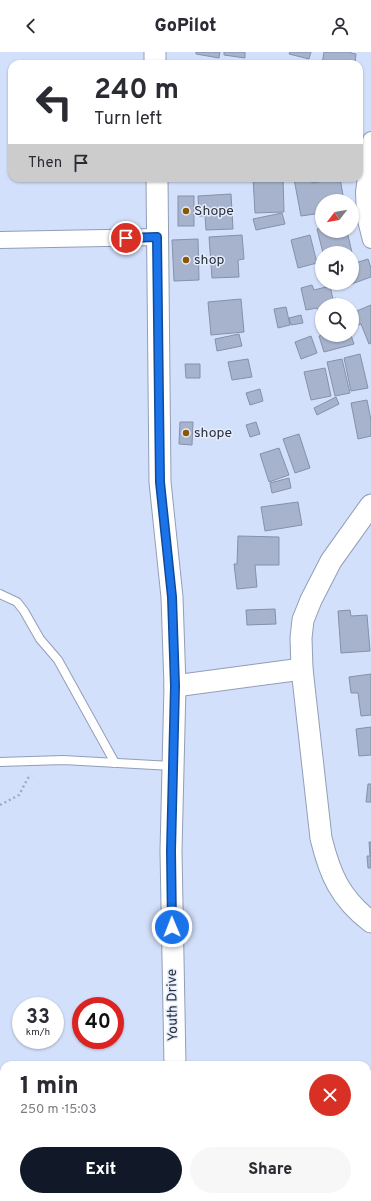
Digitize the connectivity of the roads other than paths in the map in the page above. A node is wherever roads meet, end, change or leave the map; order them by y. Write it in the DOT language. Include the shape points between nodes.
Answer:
graph roads {
  1 [pos="371,140"];
  2 [pos="157,182"];
  3 [pos="157,237"];
  4 [pos="0,240"];
  5 [pos="371,240"];
  6 [pos="371,505"];
  7 [pos="0,594"];
  8 [pos="302,670"];
  9 [pos="175,686"];
  10 [pos="0,762"];
  11 [pos="115,763"];
  12 [pos="173,766"];
  13 [pos="371,922"];
  14 [pos="174,1061"];
  1 -- 5 [label="street" via="364,192 365,216"];
  2 -- 3 [label="street, Youth Drive"];
  3 -- 4 [label="street"];
  3 -- 9 [label="street, Youth Drive" via="160,482 172,597"];
  6 -- 8 [label="street" via="331,561 310,600 303,620"];
  7 -- 11 [label="lane" via="17,602 40,639 58,660"];
  8 -- 9 [label="street"];
  8 -- 13 [label="street" via="320,838 336,884"];
  9 -- 12 [label="street, Youth Drive"];
  10 -- 11 [label="lane" via="63,760"];
  11 -- 12 [label="lane"];
  12 -- 14 [label="street, Youth Drive" via="171,851"];
}
